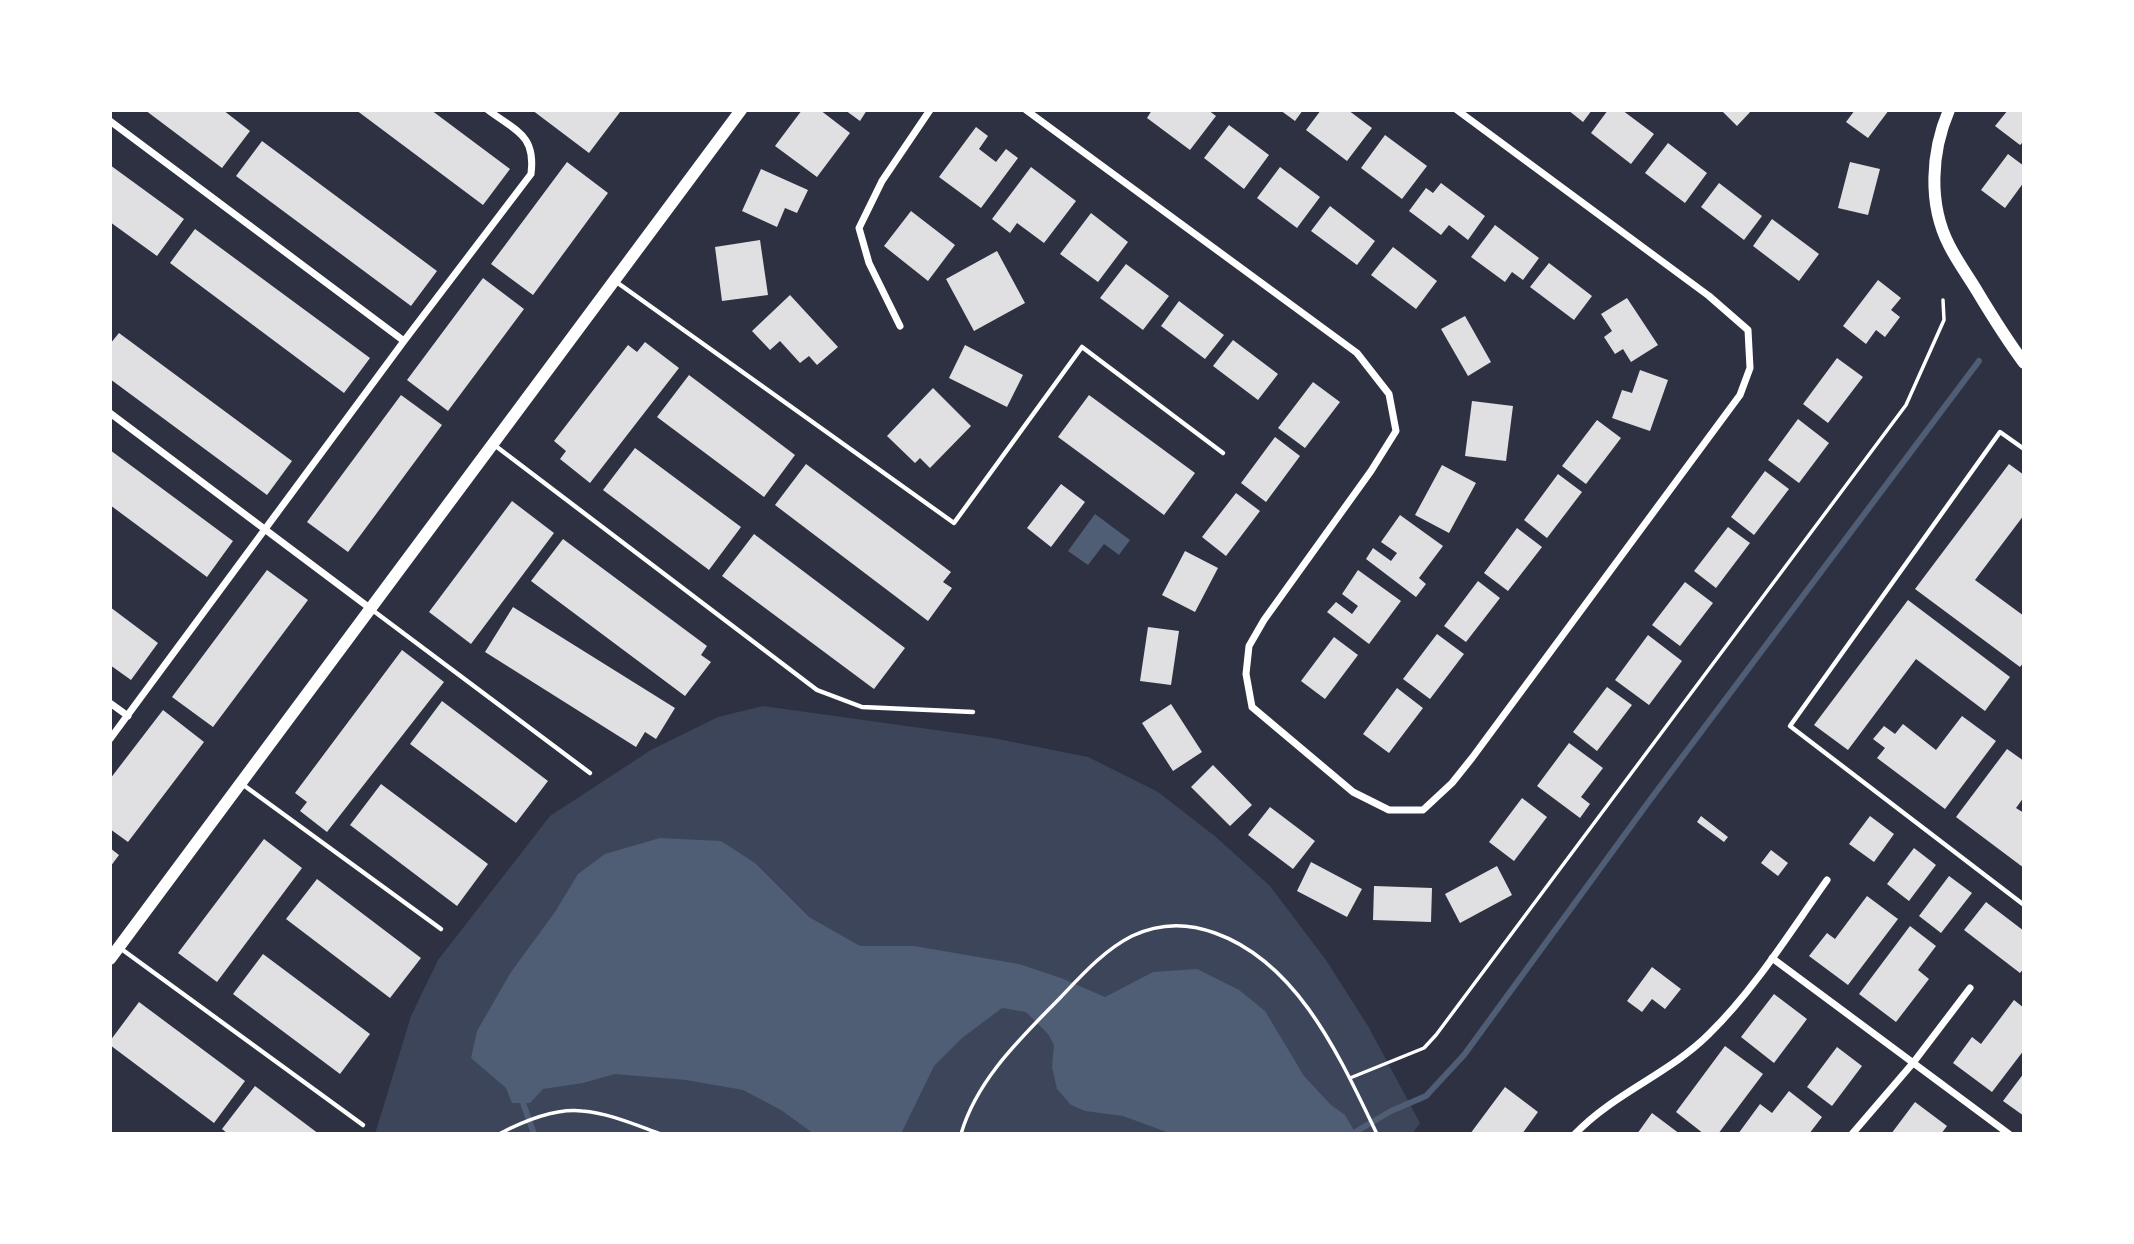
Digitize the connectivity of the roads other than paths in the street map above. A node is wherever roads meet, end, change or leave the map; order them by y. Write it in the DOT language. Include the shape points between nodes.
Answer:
graph roads {
  1 [pos="488,110"];
  2 [pos="930,110"];
  3 [pos="1026,110"];
  4 [pos="1457,110"];
  5 [pos="1949,110"];
  6 [pos="740,111"];
  7 [pos="110,121"];
  8 [pos="614,281"];
  9 [pos="900,326"];
  10 [pos="404,341"];
  11 [pos="2024,363"];
  12 [pos="110,413"];
  13 [pos="492,443"];
  14 [pos="2024,449"];
  15 [pos="1223,453"];
  16 [pos="265,528"];
  17 [pos="371,609"];
  18 [pos="110,703"];
  19 [pos="973,712"];
  20 [pos="128,716"];
  21 [pos="110,739"];
  22 [pos="590,772"];
  23 [pos="241,784"];
  24 [pos="1828,880"];
  25 [pos="2024,905"];
  26 [pos="440,929"];
  27 [pos="119,947"];
  28 [pos="1772,958"];
  29 [pos="110,959"];
  30 [pos="1970,988"];
  31 [pos="1913,1063"];
  32 [pos="363,1125"];
  33 [pos="1575,1134"];
  34 [pos="1853,1134"];
  35 [pos="2009,1134"];
  1 -- 10 [label="street" via="528,140 534,155 531,174"];
  2 -- 9 [label="street" via="882,181 859,228 869,263"];
  3 -- 4 [label="street" via="1357,353 1389,394 1396,431 1264,620 1249,646 1246,674 1252,707 1353,792 1389,810 1423,810 1472,758 1740,395 1750,368 1748,330 1709,296"];
  5 -- 11 [label="street" via="1936,148 1935,196 1940,219 1948,244"];
  6 -- 8 [label="street"];
  7 -- 10 [label="street"];
  8 -- 13 [label="street"];
  8 -- 15 [label="lane" via="954,523 1082,347"];
  10 -- 16 [label="street"];
  12 -- 16 [label="street"];
  13 -- 17 [label="street"];
  13 -- 19 [label="lane" via="817,690 862,707"];
  14 -- 25 [label="lane" via="2000,432 1790,726"];
  16 -- 17 [label="street"];
  16 -- 20 [label="street"];
  17 -- 22 [label="lane"];
  17 -- 23 [label="street"];
  18 -- 20 [label="street"];
  20 -- 21 [label="street"];
  23 -- 26 [label="lane"];
  23 -- 27 [label="street"];
  24 -- 28 [label="street"];
  27 -- 29 [label="street"];
  27 -- 32 [label="lane"];
  28 -- 31 [label="street"];
  28 -- 33 [label="street" via="1708,1035 1602,1108"];
  30 -- 31 [label="street"];
  31 -- 34 [label="street"];
  31 -- 35 [label="street"];
}
